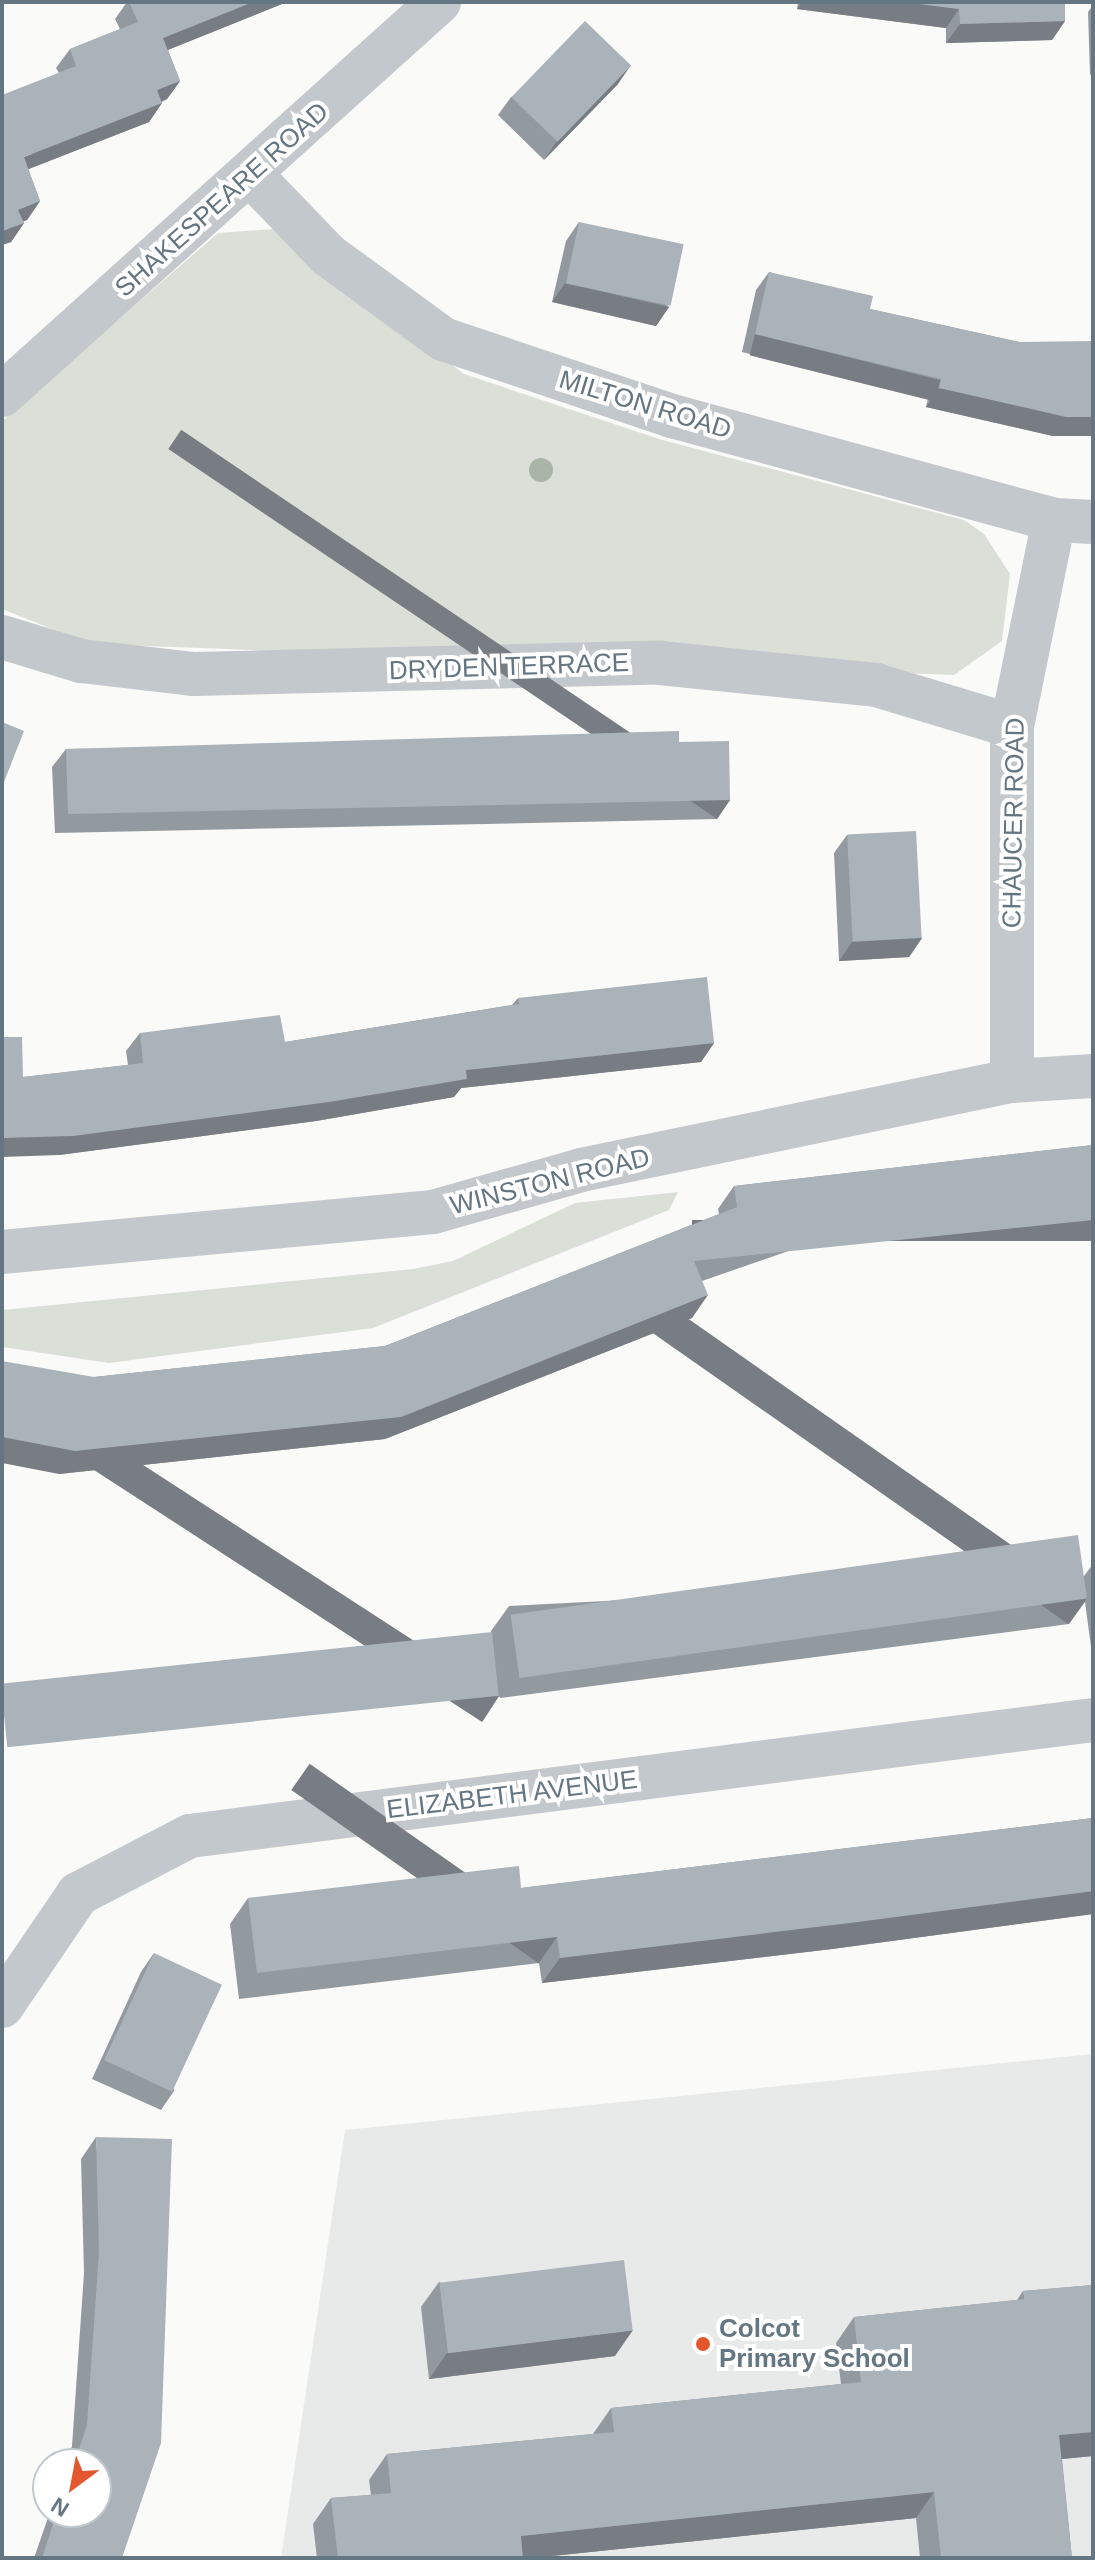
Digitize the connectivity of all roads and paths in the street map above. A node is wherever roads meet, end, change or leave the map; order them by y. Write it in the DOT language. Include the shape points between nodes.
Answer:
graph roads {
  1 [pos="439,2"];
  2 [pos="252,176"];
  3 [pos="2,395"];
  4 [pos="1073,521"];
  5 [pos="2,637"];
  6 [pos="1012,726"];
  7 [pos="1093,1076"];
  8 [pos="1012,1081"];
  9 [pos="2,1252"];
  10 [pos="1093,1720"];
  11 [pos="2,2006"];
  1 -- 2 [label="street, SHAKESPEARE ROAD"];
  2 -- 3 [label="street, SHAKESPEARE ROAD"];
  2 -- 4 [label="street, MILTON ROAD" via="328,255 443,339 672,416"];
  4 -- 6 [label="street, CHAUCER ROAD"];
  5 -- 6 [label="street, DRYDEN TERRACE" via="81,661 194,674 660,663 876,685"];
  6 -- 8 [label="street, CHAUCER ROAD"];
  7 -- 8 [label="street, WINSTON ROAD"];
  8 -- 9 [label="street, WINSTON ROAD" via="581,1170 433,1212"];
  10 -- 11 [label="street, ELIZABETH AVENUE" via="190,1836 78,1894"];
}
